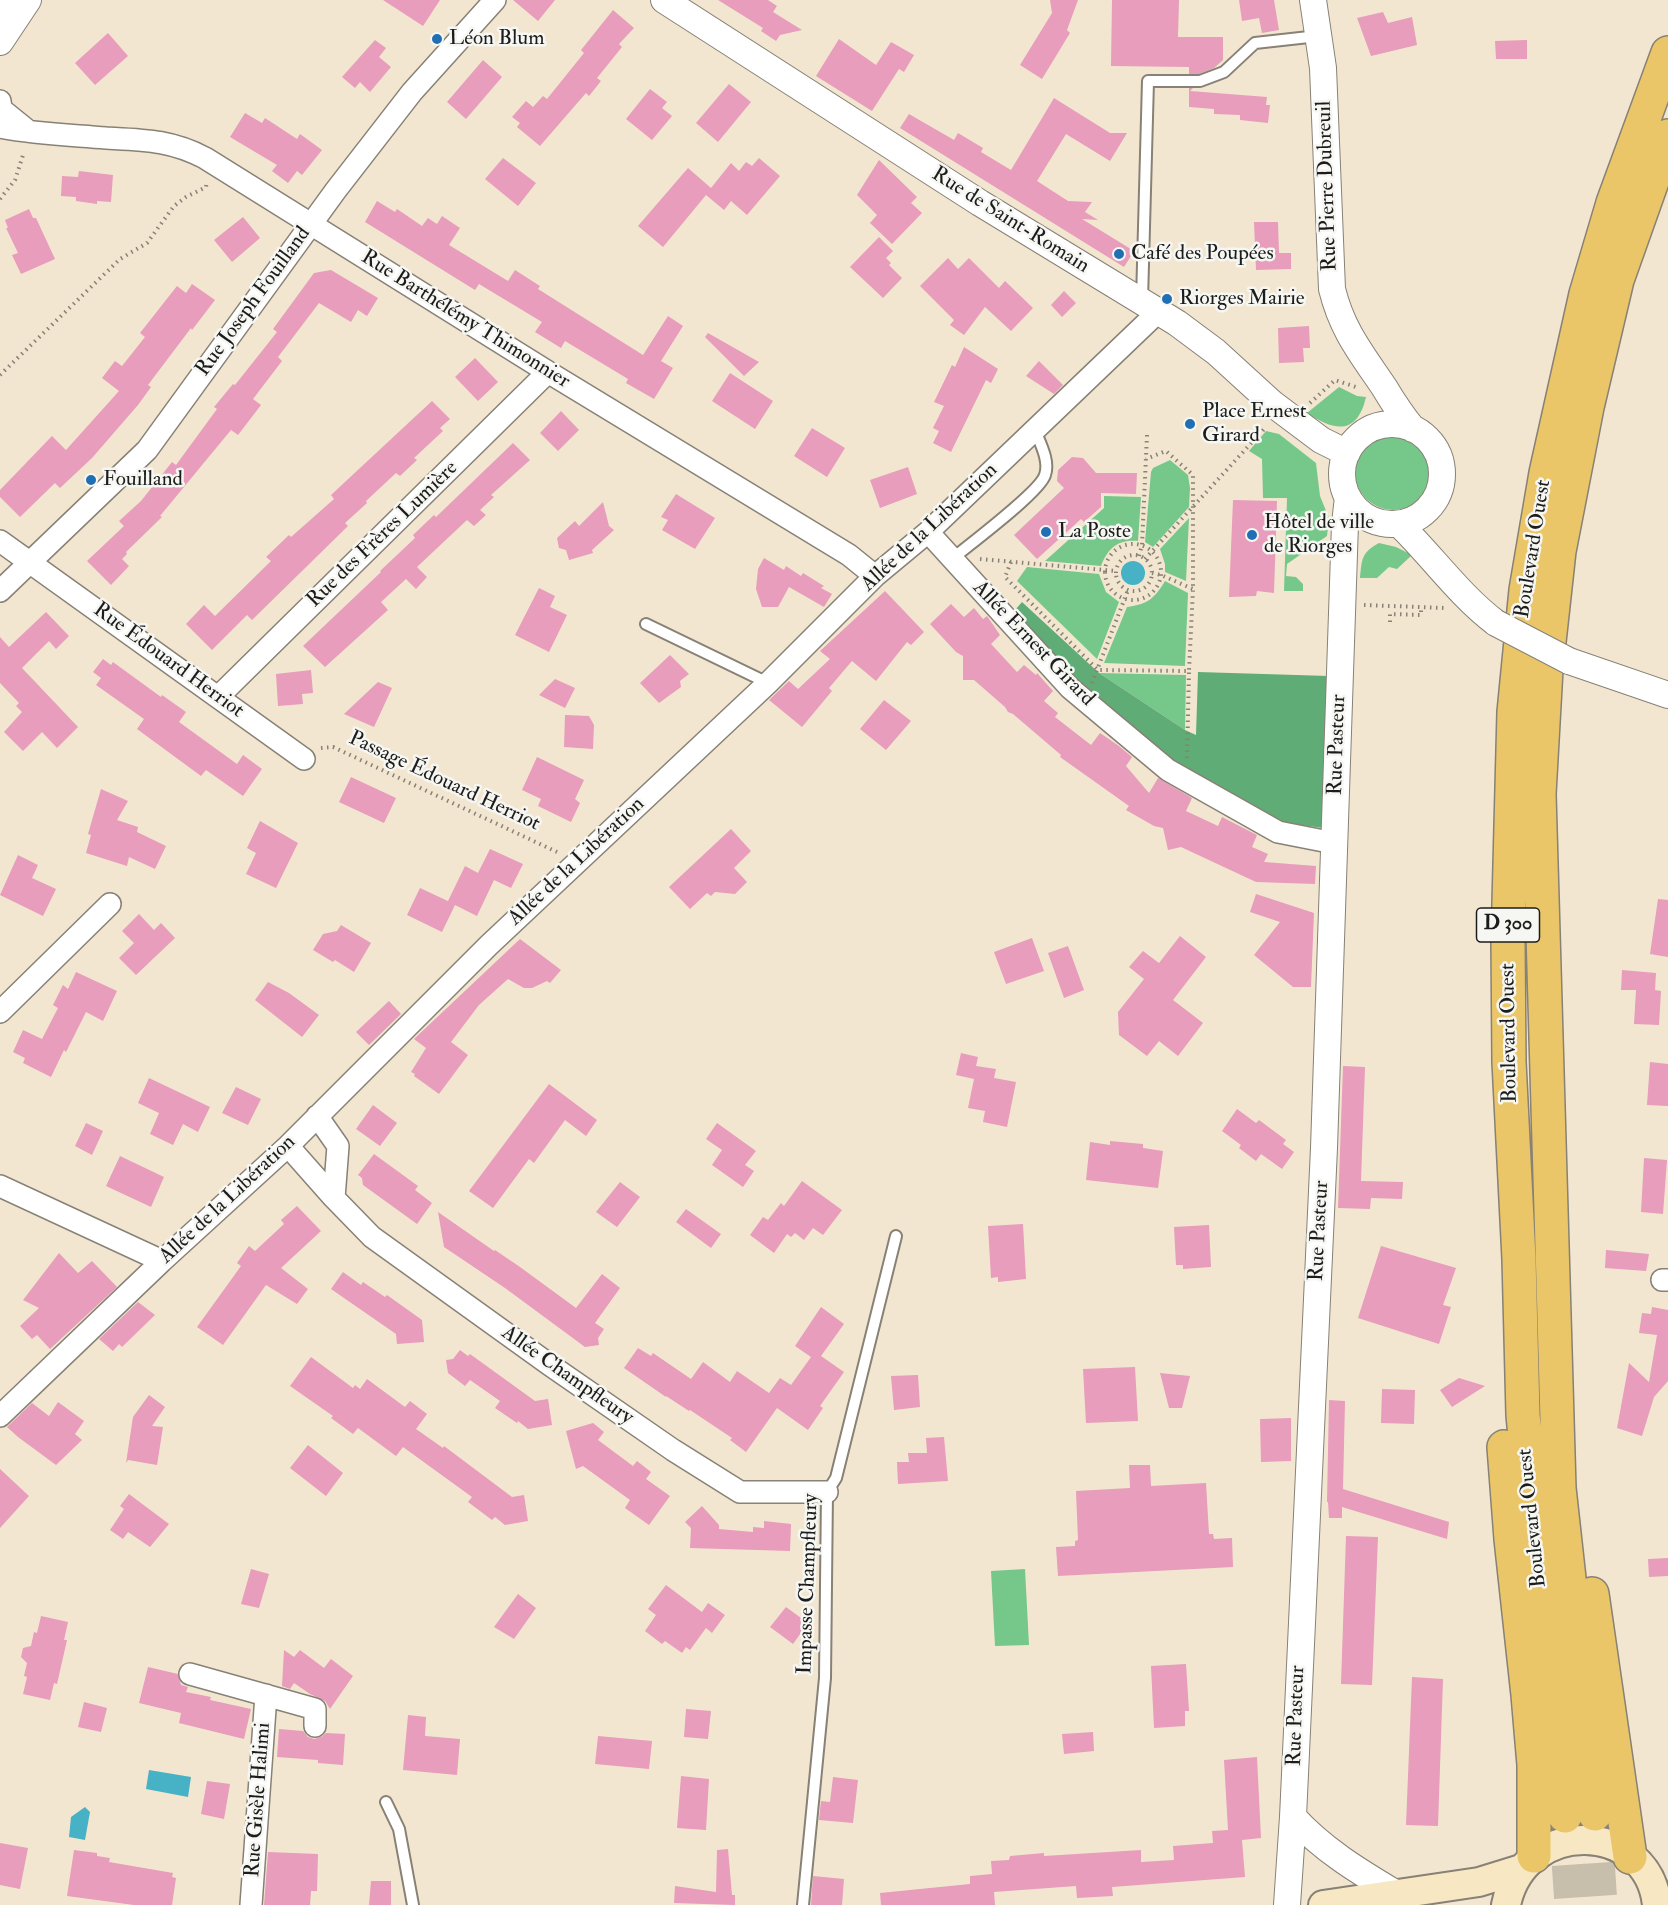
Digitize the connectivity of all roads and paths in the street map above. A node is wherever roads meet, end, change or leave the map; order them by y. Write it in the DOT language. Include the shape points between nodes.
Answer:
graph roads {
  1 [pos="2,0"];
  2 [pos="28,0"];
  3 [pos="495,0"];
  4 [pos="664,0"];
  5 [pos="1312,0"];
  6 [pos="6,33"];
  7 [pos="1318,36"];
  8 [pos="1668,53"];
  9 [pos="0,112"];
  10 [pos="30,133"];
  11 [pos="1668,136"];
  12 [pos="213,162"];
  13 [pos="0,199"];
  14 [pos="310,224"];
  15 [pos="1150,308"];
  16 [pos="1367,366"];
  17 [pos="548,372"];
  18 [pos="0,375"];
  19 [pos="1371,392"];
  20 [pos="1293,418"];
  21 [pos="1413,429"];
  22 [pos="1035,430"];
  23 [pos="1369,430"];
  24 [pos="1147,435"];
  25 [pos="1347,453"];
  26 [pos="1146,459"];
  27 [pos="1348,497"];
  28 [pos="1194,504"];
  29 [pos="1430,507"];
  30 [pos="1389,523"];
  31 [pos="928,532"];
  32 [pos="0,541"];
  33 [pos="1142,545"];
  34 [pos="1152,551"];
  35 [pos="1139,556"];
  36 [pos="1344,556"];
  37 [pos="952,559"];
  38 [pos="1145,559"];
  39 [pos="1011,562"];
  40 [pos="31,563"];
  41 [pos="1441,567"];
  42 [pos="1104,570"];
  43 [pos="1116,571"];
  44 [pos="1152,573"];
  45 [pos="1161,575"];
  46 [pos="875,576"];
  47 [pos="1128,590"];
  48 [pos="1192,590"];
  49 [pos="0,591"];
  50 [pos="1125,599"];
  51 [pos="1342,604"];
  52 [pos="1421,607"];
  53 [pos="1487,616"];
  54 [pos="1390,622"];
  55 [pos="646,624"];
  56 [pos="1098,670"];
  57 [pos="1189,671"];
  58 [pos="768,683"];
  59 [pos="1668,695"];
  60 [pos="218,697"];
  61 [pos="1085,700"];
  62 [pos="299,755"];
  63 [pos="1187,781"];
  64 [pos="1334,843"];
  65 [pos="578,861"];
  66 [pos="110,904"];
  67 [pos="0,1012"];
  68 [pos="1509,1062"];
  69 [pos="317,1116"];
  70 [pos="288,1146"];
  71 [pos="0,1186"];
  72 [pos="334,1198"];
  73 [pos="896,1236"];
  74 [pos="162,1261"];
  75 [pos="1555,1351"];
  76 [pos="0,1416"];
  77 [pos="827,1492"];
  78 [pos="190,1674"];
  79 [pos="266,1695"];
  80 [pos="315,1726"];
  81 [pos="386,1802"];
  82 [pos="1293,1817"];
  83 [pos="1634,1860"];
  84 [pos="1528,1862"];
  85 [pos="1668,1871"];
  86 [pos="1395,1893"];
  87 [pos="251,1905"];
  88 [pos="413,1905"];
  89 [pos="803,1905"];
  90 [pos="1287,1905"];
  91 [pos="1323,1905"];
  92 [pos="1506,1905"];
  93 [pos="1657,1905"];
  1 -- 6 [label="street"];
  2 -- 6 [label="street"];
  3 -- 14 [label="street, Rue Joseph Fouilland" via="412,92"];
  4 -- 15 [label="street, Rue de Saint-Romain"];
  5 -- 7 [label="street, Rue Pierre Dubreuil"];
  7 -- 15 [label="lane" via="1256,43 1224,72 1200,81 1148,81"];
  7 -- 16 [label="street, Rue Pierre Dubreuil" via="1323,68 1332,289 1345,327"];
  8 -- 68 [label="main road, Boulevard Ouest / D 300" via="1613,203 1586,294 1546,473 1526,590 1514,712"];
  9 -- 10 [label="street"];
  10 -- 12 [label="street, Rue Barthélémy Thimonnier" via="162,142 187,148"];
  10 -- 13 [label="path" via="15,180"];
  11 -- 75 [label="main road, Boulevard Ouest / D 300" via="1617,280 1587,407 1558,551 1546,669 1539,794"];
  12 -- 14 [label="street, Rue Barthélémy Thimonnier"];
  12 -- 18 [label="path" via="206,187 174,206 147,243 120,259"];
  14 -- 17 [label="street, Rue Barthélémy Thimonnier"];
  14 -- 40 [label="street, Rue Joseph Fouilland" via="147,450"];
  15 -- 20 [label="street, Rue de Saint-Romain" via="1216,352"];
  15 -- 22 [label="street, Allée de la Libération"];
  16 -- 19 [label="street, Rue Pierre Dubreuil"];
  16 -- 21 [label="street, Rue Pierre Dubreuil"];
  17 -- 46 [label="street, Rue Barthélémy Thimonnier" via="849,555"];
  17 -- 60 [label="street, Rue des Frères Lumière"];
  19 -- 20 [label="path" via="1335,380"];
  19 -- 23 [label="street, Rue Pierre Dubreuil"];
  20 -- 25 [label="street, Rue de Saint-Romain" via="1321,440"];
  20 -- 28 [label="path" via="1280,430 1264,427"];
  21 -- 23 [label="street" via="1396,424"];
  21 -- 29 [label="street" via="1434,447 1441,464 1440,491"];
  22 -- 31 [label="street, Allée de la Libération"];
  22 -- 37 [label="lane" via="1046,475 1025,499"];
  23 -- 25 [label="street"];
  24 -- 26 [label="path"];
  25 -- 27 [label="street" via="1342,471"];
  26 -- 28 [label="path" via="1166,451 1193,475"];
  26 -- 33 [label="path"];
  27 -- 30 [label="street" via="1361,513"];
  27 -- 36 [label="street, Rue Pasteur"];
  28 -- 34 [label="path"];
  28 -- 48 [label="path"];
  29 -- 30 [label="street" via="1421,515"];
  29 -- 41 [label="street"];
  30 -- 36 [label="street" via="1357,537"];
  30 -- 41 [label="street"];
  31 -- 37 [label="street, Allée Ernest Girard"];
  31 -- 46 [label="street, Allée de la Libération"];
  32 -- 40 [label="street, Rue Édouard Herriot"];
  33 -- 34 [label="path"];
  33 -- 35 [label="path"];
  33 -- 42 [label="path" via="1117,548 1108,557"];
  34 -- 38 [label="path"];
  34 -- 45 [label="path" via="1160,562"];
  35 -- 38 [label="path"];
  35 -- 43 [label="path" via="1124,558"];
  36 -- 51 [label="street, Rue Pasteur"];
  37 -- 39 [label="path"];
  37 -- 61 [label="street, Allée Ernest Girard"];
  38 -- 44 [label="path"];
  39 -- 42 [label="path"];
  39 -- 56 [label="path" via="1005,577"];
  40 -- 49 [label="street, Rue Joseph Fouilland"];
  40 -- 60 [label="street, Rue Édouard Herriot"];
  41 -- 53 [label="street" via="1467,600"];
  42 -- 43 [label="path"];
  42 -- 50 [label="path" via="1108,586"];
  43 -- 47 [label="path" via="1117,581"];
  44 -- 45 [label="path"];
  44 -- 47 [label="path" via="1146,586"];
  45 -- 48 [label="path"];
  45 -- 50 [label="path" via="1158,586 1145,597"];
  46 -- 58 [label="street, Allée de la Libération"];
  47 -- 50 [label="path"];
  48 -- 57 [label="path"];
  50 -- 56 [label="path"];
  51 -- 52 [label="path"];
  51 -- 64 [label="street, Rue Pasteur"];
  52 -- 53 [label="path"];
  52 -- 54 [label="path" via="1421,615 1390,614"];
  53 -- 59 [label="street, bridge" via="1569,661"];
  55 -- 58 [label="lane"];
  56 -- 57 [label="path"];
  56 -- 61 [label="path"];
  57 -- 63 [label="path"];
  58 -- 65 [label="street, Allée de la Libération"];
  60 -- 62 [label="street, Rue Édouard Herriot"];
  61 -- 63 [label="street, Allée Ernest Girard" via="1168,770"];
  62 -- 65 [label="path, Passage Édouard Herriot" via="333,747"];
  63 -- 64 [label="street, Allée Ernest Girard" via="1278,832"];
  64 -- 82 [label="street, Rue Pasteur"];
  65 -- 69 [label="street, Allée de la Libération"];
  66 -- 67 [label="street"];
  68 -- 75 [label="main road, Boulevard Ouest / D 300" via="1523,1414 1537,1561 1580,1815 1559,1488"];
  68 -- 84 [label="main road" via="1501,1145 1502,1414 1534,1765"];
  69 -- 70 [label="street, Allée de la Libération"];
  69 -- 72 [label="street" via="338,1146"];
  70 -- 72 [label="street, Allée Champfleury"];
  70 -- 74 [label="street, Allée de la Libération"];
  71 -- 74 [label="street"];
  72 -- 77 [label="street, Allée Champfleury" via="372,1237 560,1372 740,1492"];
  73 -- 77 [label="lane, Impasse Champfleury" via="836,1478"];
  74 -- 76 [label="street, Allée de la Libération"];
  75 -- 83 [label="main road"];
  77 -- 89 [label="lane, Impasse Champfleury" via="825,1678"];
  78 -- 79 [label="street, Rue Gisèle Halimi"];
  79 -- 80 [label="street, Rue Gisèle Halimi" via="315,1709"];
  79 -- 87 [label="street, Rue Gisèle Halimi"];
  81 -- 88 [label="lane" via="399,1829"];
  82 -- 86 [label="street" via="1311,1837 1343,1861"];
  82 -- 90 [label="street, Rue Pasteur"];
  83 -- 84 [label="main road" via="1605,1843 1586,1839 1552,1845"];
  83 -- 85 [label="main road"];
  83 -- 93 [label="main road" via="1649,1878"];
  84 -- 86 [label="main road" via="1479,1882"];
  84 -- 92 [label="main road" via="1512,1885"];
  86 -- 91 [label="main road"];
}
